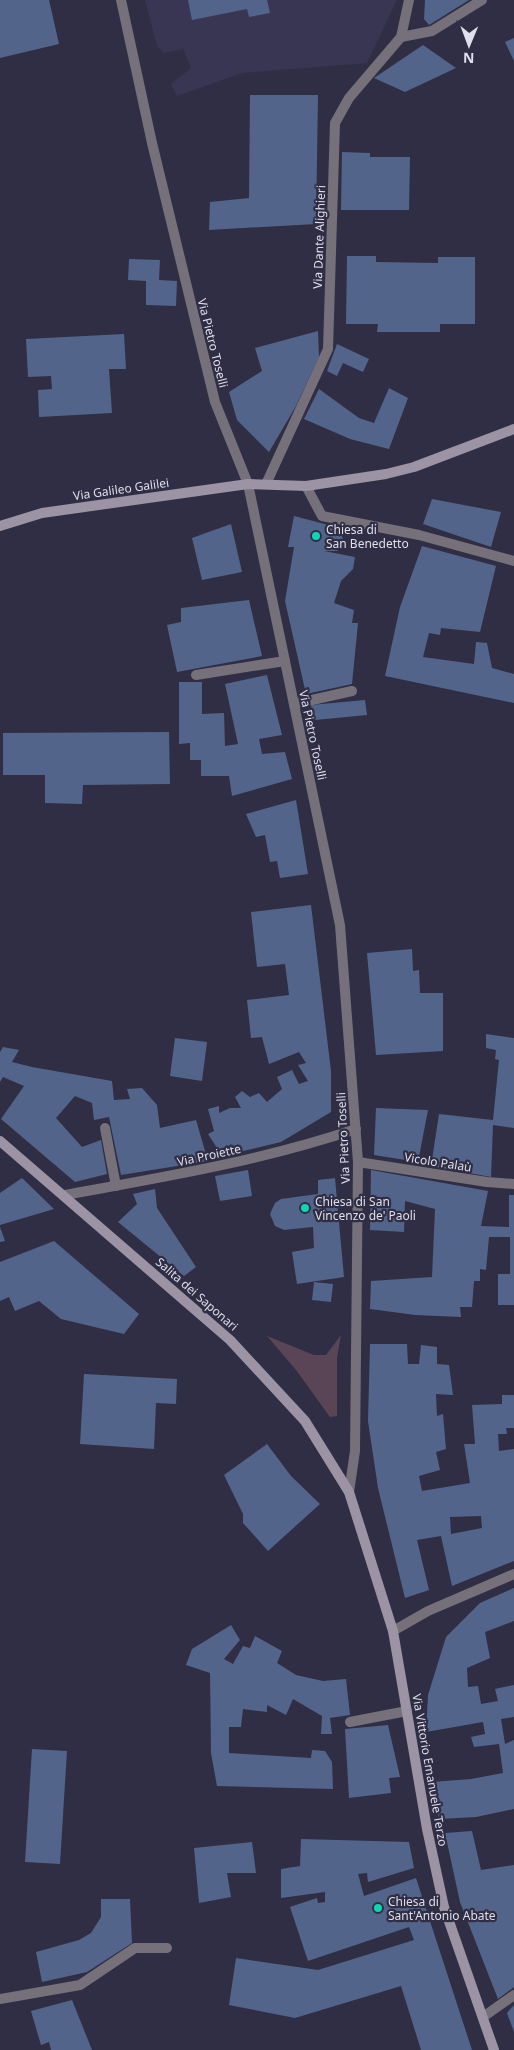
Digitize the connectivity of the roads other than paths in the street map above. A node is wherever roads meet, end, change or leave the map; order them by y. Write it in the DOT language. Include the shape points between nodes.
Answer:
graph roads {
  1 [pos="122,0"];
  2 [pos="409,0"];
  3 [pos="482,0"];
  4 [pos="401,37"];
  5 [pos="514,429"];
  6 [pos="248,484"];
  7 [pos="266,484"];
  8 [pos="306,486"];
  9 [pos="0,526"];
  10 [pos="514,561"];
  11 [pos="284,661"];
  12 [pos="196,675"];
  13 [pos="352,691"];
  14 [pos="294,704"];
  15 [pos="105,1128"];
  16 [pos="356,1129"];
  17 [pos="0,1141"];
  18 [pos="358,1162"];
  19 [pos="514,1184"];
  20 [pos="116,1186"];
  21 [pos="65,1195"];
  22 [pos="349,1492"];
  23 [pos="514,1574"];
  24 [pos="393,1631"];
  25 [pos="407,1711"];
  26 [pos="350,1722"];
  27 [pos="167,1948"];
  28 [pos="514,1995"];
  29 [pos="0,1999"];
  30 [pos="483,2017"];
  31 [pos="494,2050"];
  1 -- 6 [label="street, Via Pietro Toselli" via="152,143 215,402"];
  2 -- 4 [label="street, Via Dante Alighieri"];
  3 -- 4 [label="street" via="432,31"];
  4 -- 7 [label="street, Via Dante Alighieri" via="349,98 336,122 328,349"];
  5 -- 8 [label="street, Via Galileo Galilei" via="414,467"];
  6 -- 7 [label="street, Via Galileo Galilei"];
  6 -- 9 [label="street, Via Galileo Galilei" via="42,513"];
  6 -- 11 [label="street, Via Pietro Toselli"];
  7 -- 8 [label="street, Via Galileo Galilei"];
  8 -- 10 [label="street" via="322,516 419,535"];
  11 -- 12 [label="street"];
  11 -- 14 [label="street, Via Pietro Toselli"];
  13 -- 14 [label="street"];
  14 -- 16 [label="street, Via Pietro Toselli" via="340,925"];
  15 -- 20 [label="street"];
  16 -- 18 [label="street, Via Pietro Toselli"];
  16 -- 20 [label="street, Via Proiette" via="221,1167"];
  17 -- 21 [label="street, Salita dei Saponari"];
  18 -- 19 [label="street, Vicolo Palaù"];
  18 -- 22 [label="street, Via Pietro Toselli" via="355,1451"];
  20 -- 21 [label="street, Via Proiette"];
  21 -- 22 [label="street, Salita dei Saponari" via="230,1340 304,1422"];
  22 -- 24 [label="street, Via Vittorio Emanuele Terzo"];
  23 -- 24 [label="street" via="428,1611"];
  24 -- 25 [label="street, Via Vittorio Emanuele Terzo"];
  25 -- 26 [label="street"];
  25 -- 30 [label="street, Via Vittorio Emanuele Terzo" via="444,1907"];
  27 -- 29 [label="street" via="135,1948 80,1985"];
  28 -- 30 [label="street"];
  30 -- 31 [label="street, Via Vittorio Emanuele Terzo"];
}
